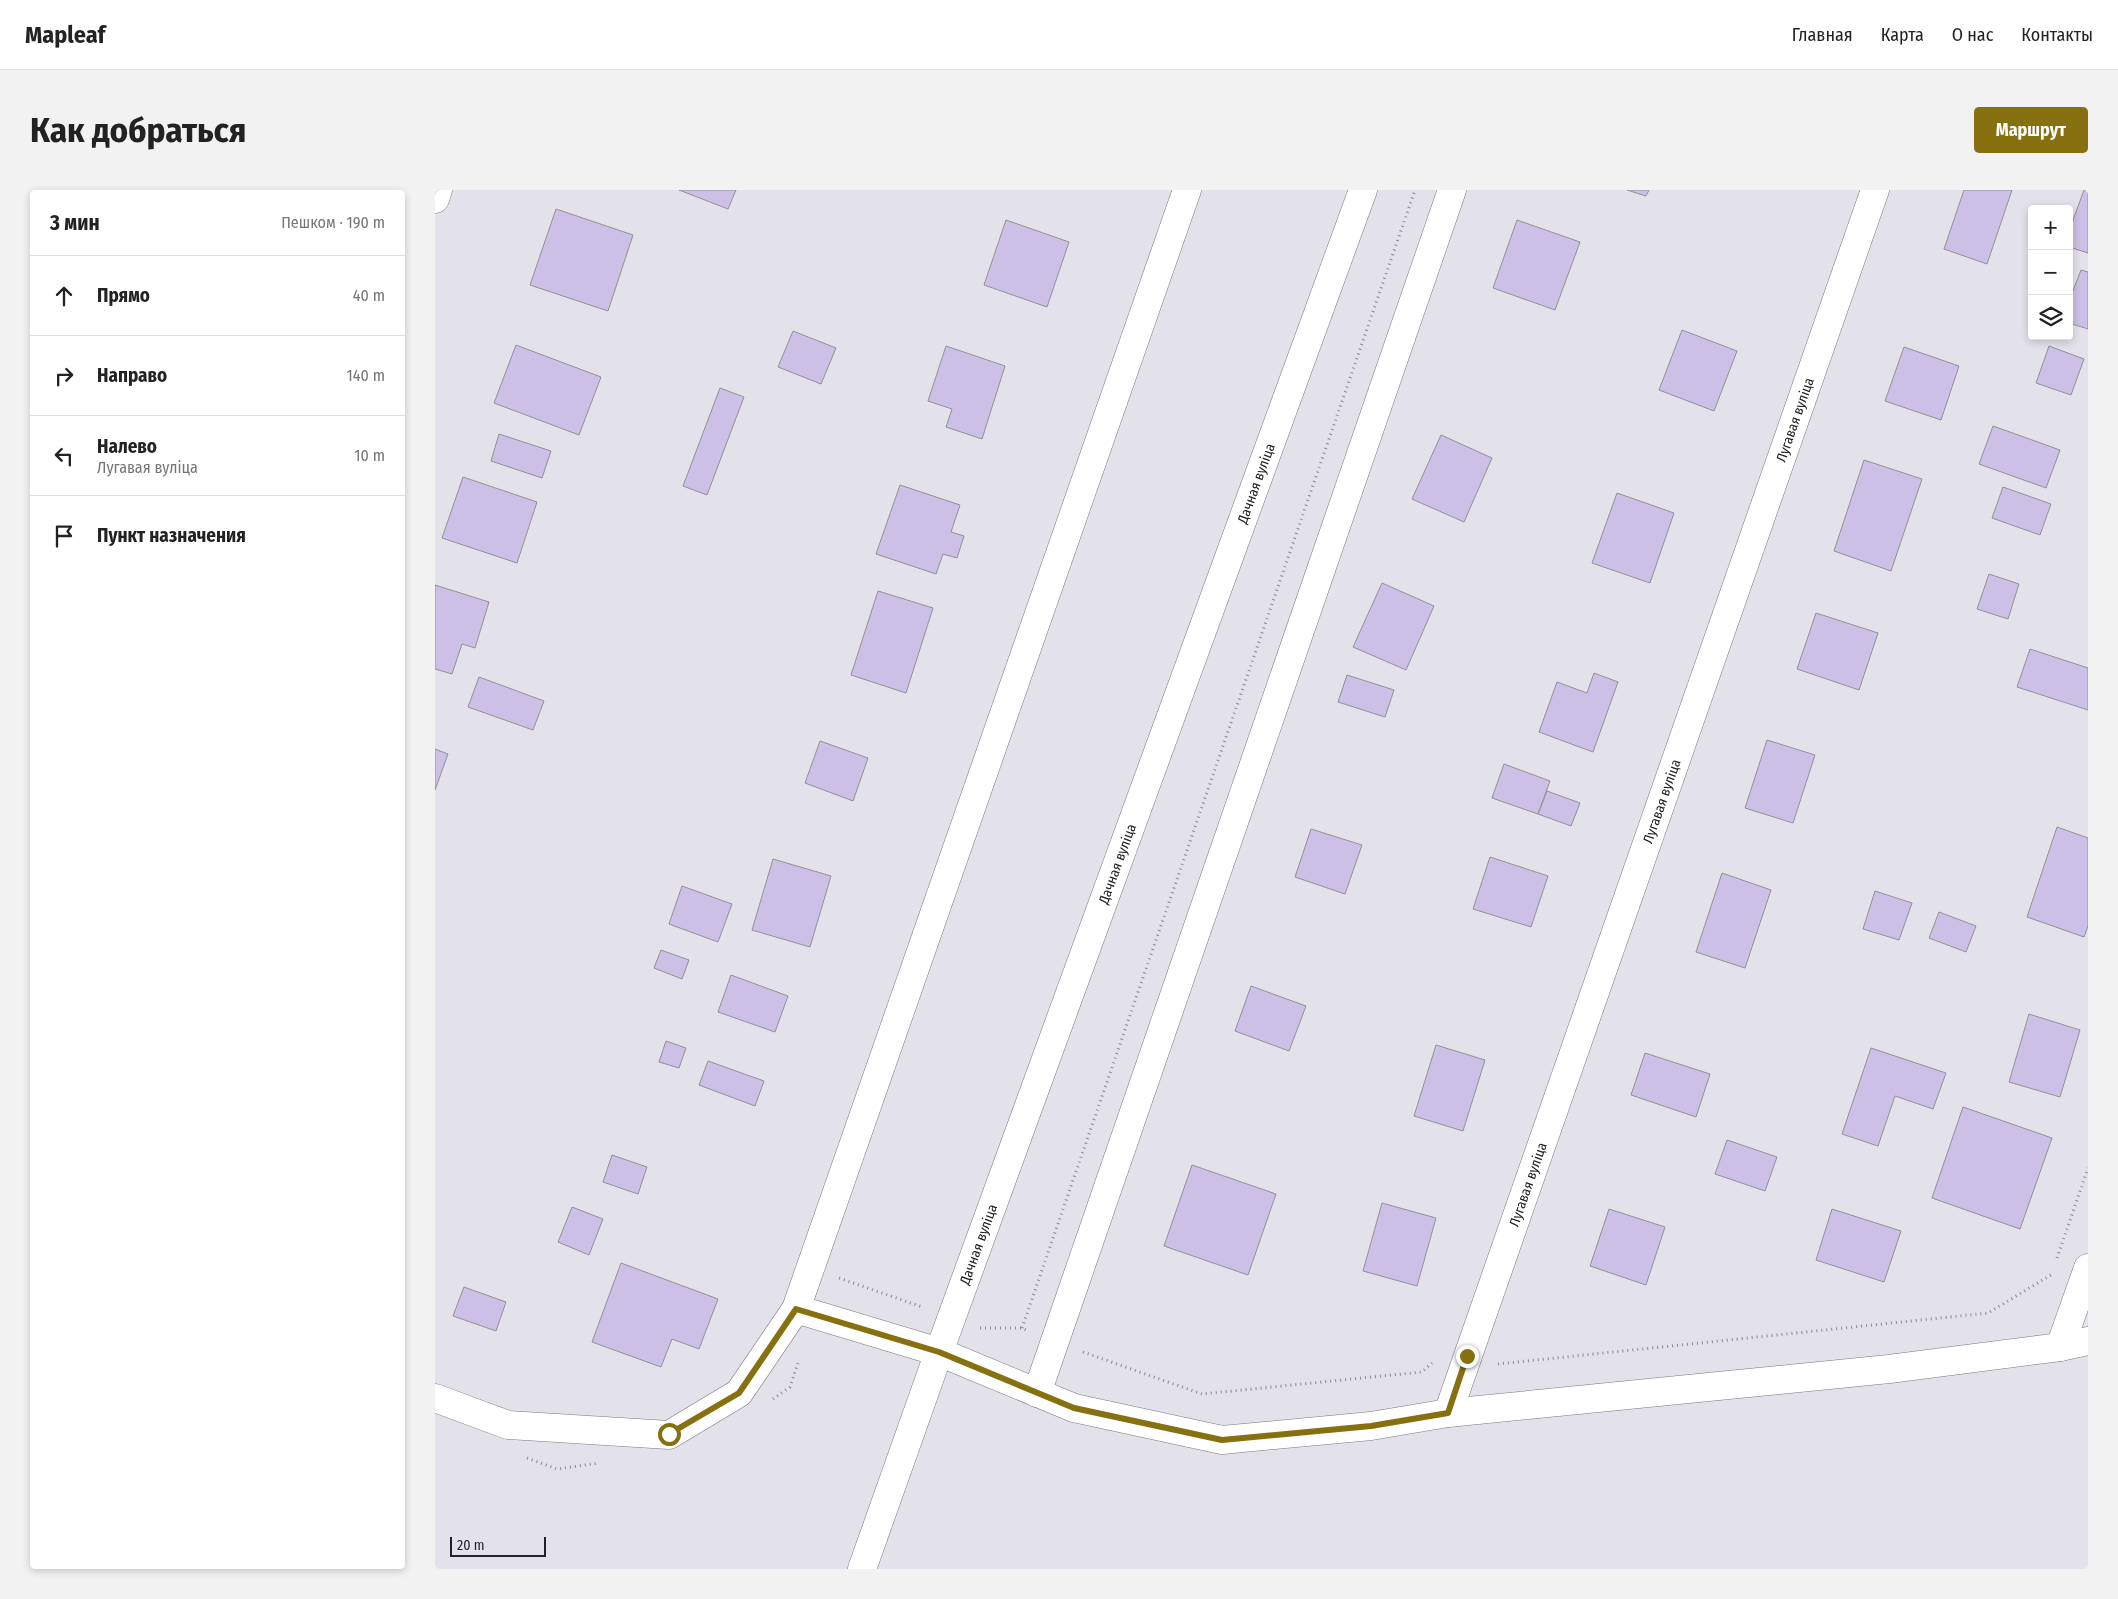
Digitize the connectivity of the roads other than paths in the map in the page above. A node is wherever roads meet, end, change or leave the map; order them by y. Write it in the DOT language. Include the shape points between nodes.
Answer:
graph roads {
  1 [pos="438,190"];
  2 [pos="1187,190"];
  3 [pos="1363,190"];
  4 [pos="1452,190"];
  5 [pos="1875,190"];
  6 [pos="435,199"];
  7 [pos="2088,1268"];
  8 [pos="796,1309"];
  9 [pos="2088,1341"];
  10 [pos="2060,1347"];
  11 [pos="939,1352"];
  12 [pos="1037,1393"];
  13 [pos="435,1398"];
  14 [pos="1448,1413"];
  15 [pos="862,1569"];
  1 -- 6 [label="street"];
  2 -- 8 [label="street"];
  3 -- 11 [label="street, Дачная вуліца"];
  4 -- 12 [label="street"];
  5 -- 14 [label="street, Лугавая вуліца"];
  7 -- 10 [label="street"];
  8 -- 11 [label="street"];
  8 -- 13 [label="street" via="739,1393 669,1434 508,1425"];
  9 -- 10 [label="street"];
  10 -- 14 [label="street" via="1889,1369"];
  11 -- 12 [label="street"];
  11 -- 15 [label="street, Дачная вуліца"];
  12 -- 14 [label="street" via="1074,1408 1222,1440 1371,1426"];
}
